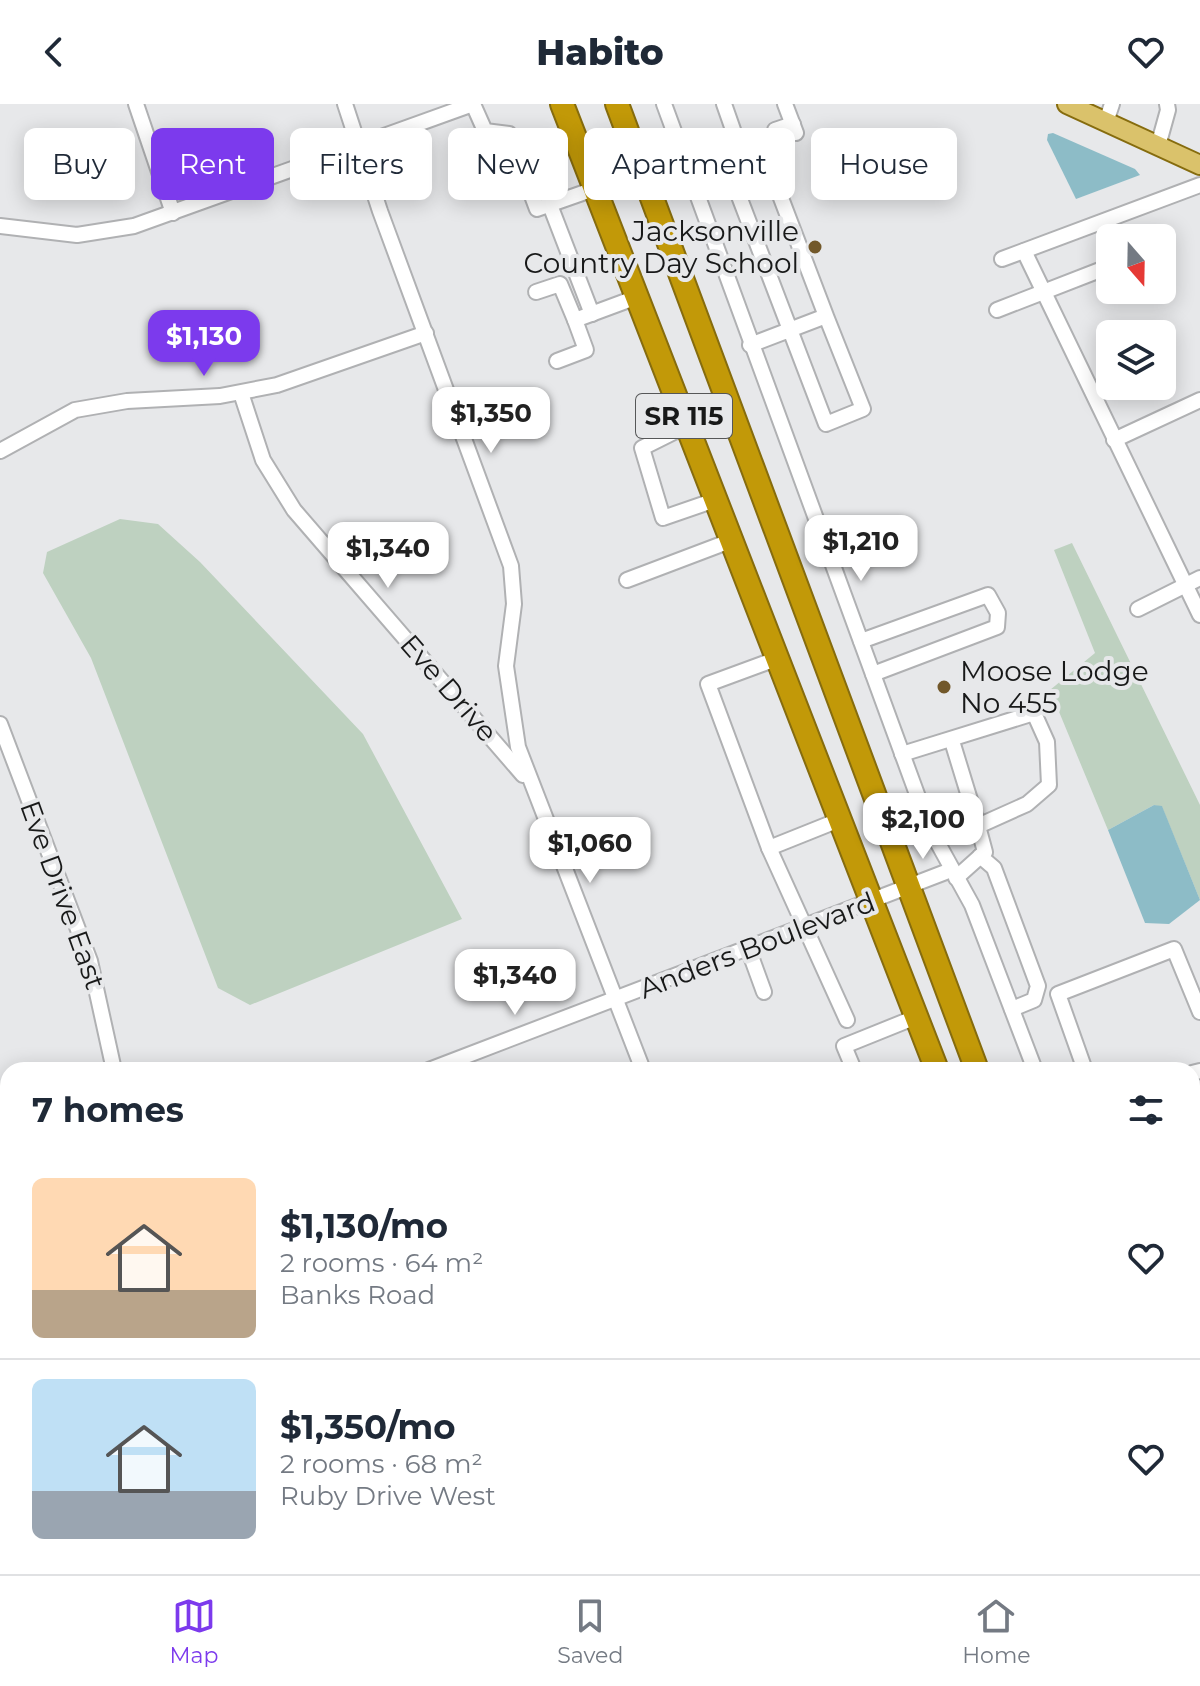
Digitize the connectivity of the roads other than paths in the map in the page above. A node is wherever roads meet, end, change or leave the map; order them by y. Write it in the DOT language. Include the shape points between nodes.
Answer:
graph roads {
  1 [pos="136,104"];
  2 [pos="345,104"];
  3 [pos="473,104"];
  4 [pos="562,104"];
  5 [pos="617,104"];
  6 [pos="664,104"];
  7 [pos="724,104"];
  8 [pos="785,104"];
  9 [pos="1067,104"];
  10 [pos="1167,104"];
  11 [pos="454,107"];
  12 [pos="1109,113"];
  13 [pos="352,128"];
  14 [pos="402,128"];
  15 [pos="673,128"];
  16 [pos="732,128"];
  17 [pos="794,128"];
  18 [pos="1158,146"];
  19 [pos="584,162"];
  20 [pos="1200,165"];
  21 [pos="290,171"];
  22 [pos="1200,185"];
  23 [pos="584,193"];
  24 [pos="378,200"];
  25 [pos="598,200"];
  26 [pos="699,200"];
  27 [pos="550,205"];
  28 [pos="173,213"];
  29 [pos="0,226"];
  30 [pos="1024,251"];
  31 [pos="1002,259"];
  32 [pos="1096,272"];
  33 [pos="536,292"];
  34 [pos="1044,293"];
  35 [pos="637,297"];
  36 [pos="997,310"];
  37 [pos="592,314"];
  38 [pos="826,316"];
  39 [pos="575,320"];
  40 [pos="788,332"];
  41 [pos="426,333"];
  42 [pos="750,345"];
  43 [pos="557,361"];
  44 [pos="241,393"];
  45 [pos="1200,400"];
  46 [pos="688,425"];
  47 [pos="1114,440"];
  48 [pos="0,451"];
  49 [pos="715,500"];
  50 [pos="730,541"];
  51 [pos="1200,578"];
  52 [pos="627,580"];
  53 [pos="1185,585"];
  54 [pos="1138,609"];
  55 [pos="1200,615"];
  56 [pos="861,641"];
  57 [pos="776,659"];
  58 [pos="873,674"];
  59 [pos="0,724"];
  60 [pos="952,741"];
  61 [pos="902,754"];
  62 [pos="531,785"];
  63 [pos="839,820"];
  64 [pos="978,826"];
  65 [pos="769,848"];
  66 [pos="980,856"];
  67 [pos="954,874"];
  68 [pos="908,888"];
  69 [pos="871,902"];
  70 [pos="807,926"];
  71 [pos="748,948"];
  72 [pos="764,992"];
  73 [pos="615,999"];
  74 [pos="1012,1009"];
  75 [pos="1200,1012"];
  76 [pos="916,1017"];
  77 [pos="847,1020"];
  78 [pos="112,1062"];
  79 [pos="450,1062"];
  80 [pos="640,1062"];
  81 [pos="851,1062"];
  82 [pos="934,1062"];
  83 [pos="974,1062"];
  84 [pos="1032,1062"];
  85 [pos="1082,1062"];
  1 -- 28 [label="street"];
  2 -- 13 [label="street"];
  3 -- 11 [label="street"];
  3 -- 27 [label="street" via="485,131 509,134 537,209"];
  4 -- 19 [label="highway, SR 115"];
  5 -- 68 [label="highway, SR 115"];
  6 -- 15 [label="street"];
  7 -- 16 [label="street"];
  8 -- 17 [label="street"];
  9 -- 12 [label="main road"];
  10 -- 18 [label="street"];
  11 -- 14 [label="street"];
  12 -- 18 [label="main road"];
  18 -- 20 [label="main road"];
  21 -- 28 [label="street"];
  22 -- 30 [label="street"];
  23 -- 27 [label="street"];
  24 -- 41 [label="street"];
  25 -- 35 [label="highway, SR 115"];
  26 -- 42 [label="street"];
  27 -- 37 [label="street"];
  28 -- 29 [label="street" via="77,235"];
  30 -- 31 [label="street"];
  30 -- 34 [label="street"];
  32 -- 34 [label="street"];
  33 -- 39 [label="street" via="560,284"];
  34 -- 36 [label="street"];
  34 -- 47 [label="street"];
  35 -- 37 [label="street"];
  35 -- 46 [label="highway, SR 115"];
  37 -- 39 [label="street"];
  38 -- 40 [label="street"];
  38 -- 40 [label="street" via="863,409 826,424"];
  38 -- 40 [label="street" via="773,177 737,191"];
  39 -- 43 [label="street" via="586,350"];
  40 -- 42 [label="street"];
  41 -- 44 [label="street"];
  41 -- 62 [label="street" via="511,566 509,702"];
  42 -- 56 [label="street"];
  44 -- 48 [label="street" via="75,410"];
  44 -- 62 [label="street, Eve Drive" via="263,460 294,510"];
  45 -- 47 [label="street"];
  46 -- 49 [label="highway, SR 115"];
  46 -- 49 [label="street" via="642,448 663,518"];
  47 -- 53 [label="street"];
  49 -- 50 [label="highway, SR 115"];
  50 -- 52 [label="street"];
  50 -- 57 [label="highway, SR 115"];
  51 -- 53 [label="street"];
  53 -- 54 [label="street"];
  53 -- 55 [label="street"];
  56 -- 58 [label="street"];
  56 -- 58 [label="street" via="988,595 998,613 997,627"];
  57 -- 63 [label="highway, SR 115"];
  57 -- 65 [label="street" via="708,684"];
  58 -- 61 [label="street"];
  59 -- 78 [label="street, Eve Drive East" via="90,961"];
  60 -- 61 [label="street"];
  60 -- 64 [label="street"];
  60 -- 64 [label="street" via="1034,713 1047,742 1049,785 1027,804"];
  61 -- 67 [label="street" via="929,827"];
  62 -- 73 [label="street"];
  63 -- 65 [label="street"];
  63 -- 69 [label="highway, SR 115"];
  64 -- 66 [label="street" via="985,852"];
  65 -- 70 [label="street"];
  66 -- 67 [label="street, Anders Boulevard"];
  66 -- 74 [label="street" via="994,868 1038,986 1034,1000"];
  67 -- 68 [label="street, Anders Boulevard"];
  67 -- 74 [label="street" via="972,905"];
  68 -- 69 [label="street, Anders Boulevard"];
  68 -- 83 [label="highway, SR 115"];
  69 -- 70 [label="street, Anders Boulevard"];
  69 -- 76 [label="highway, SR 115"];
  70 -- 71 [label="street, Anders Boulevard"];
  70 -- 77 [label="street"];
  71 -- 72 [label="street"];
  71 -- 73 [label="street, Anders Boulevard"];
  73 -- 79 [label="street, Anders Boulevard"];
  73 -- 80 [label="street"];
  74 -- 84 [label="street"];
  75 -- 85 [label="street" via="1174,949 1058,994"];
  76 -- 81 [label="street" via="844,1046"];
  76 -- 82 [label="highway, SR 115"];
}
